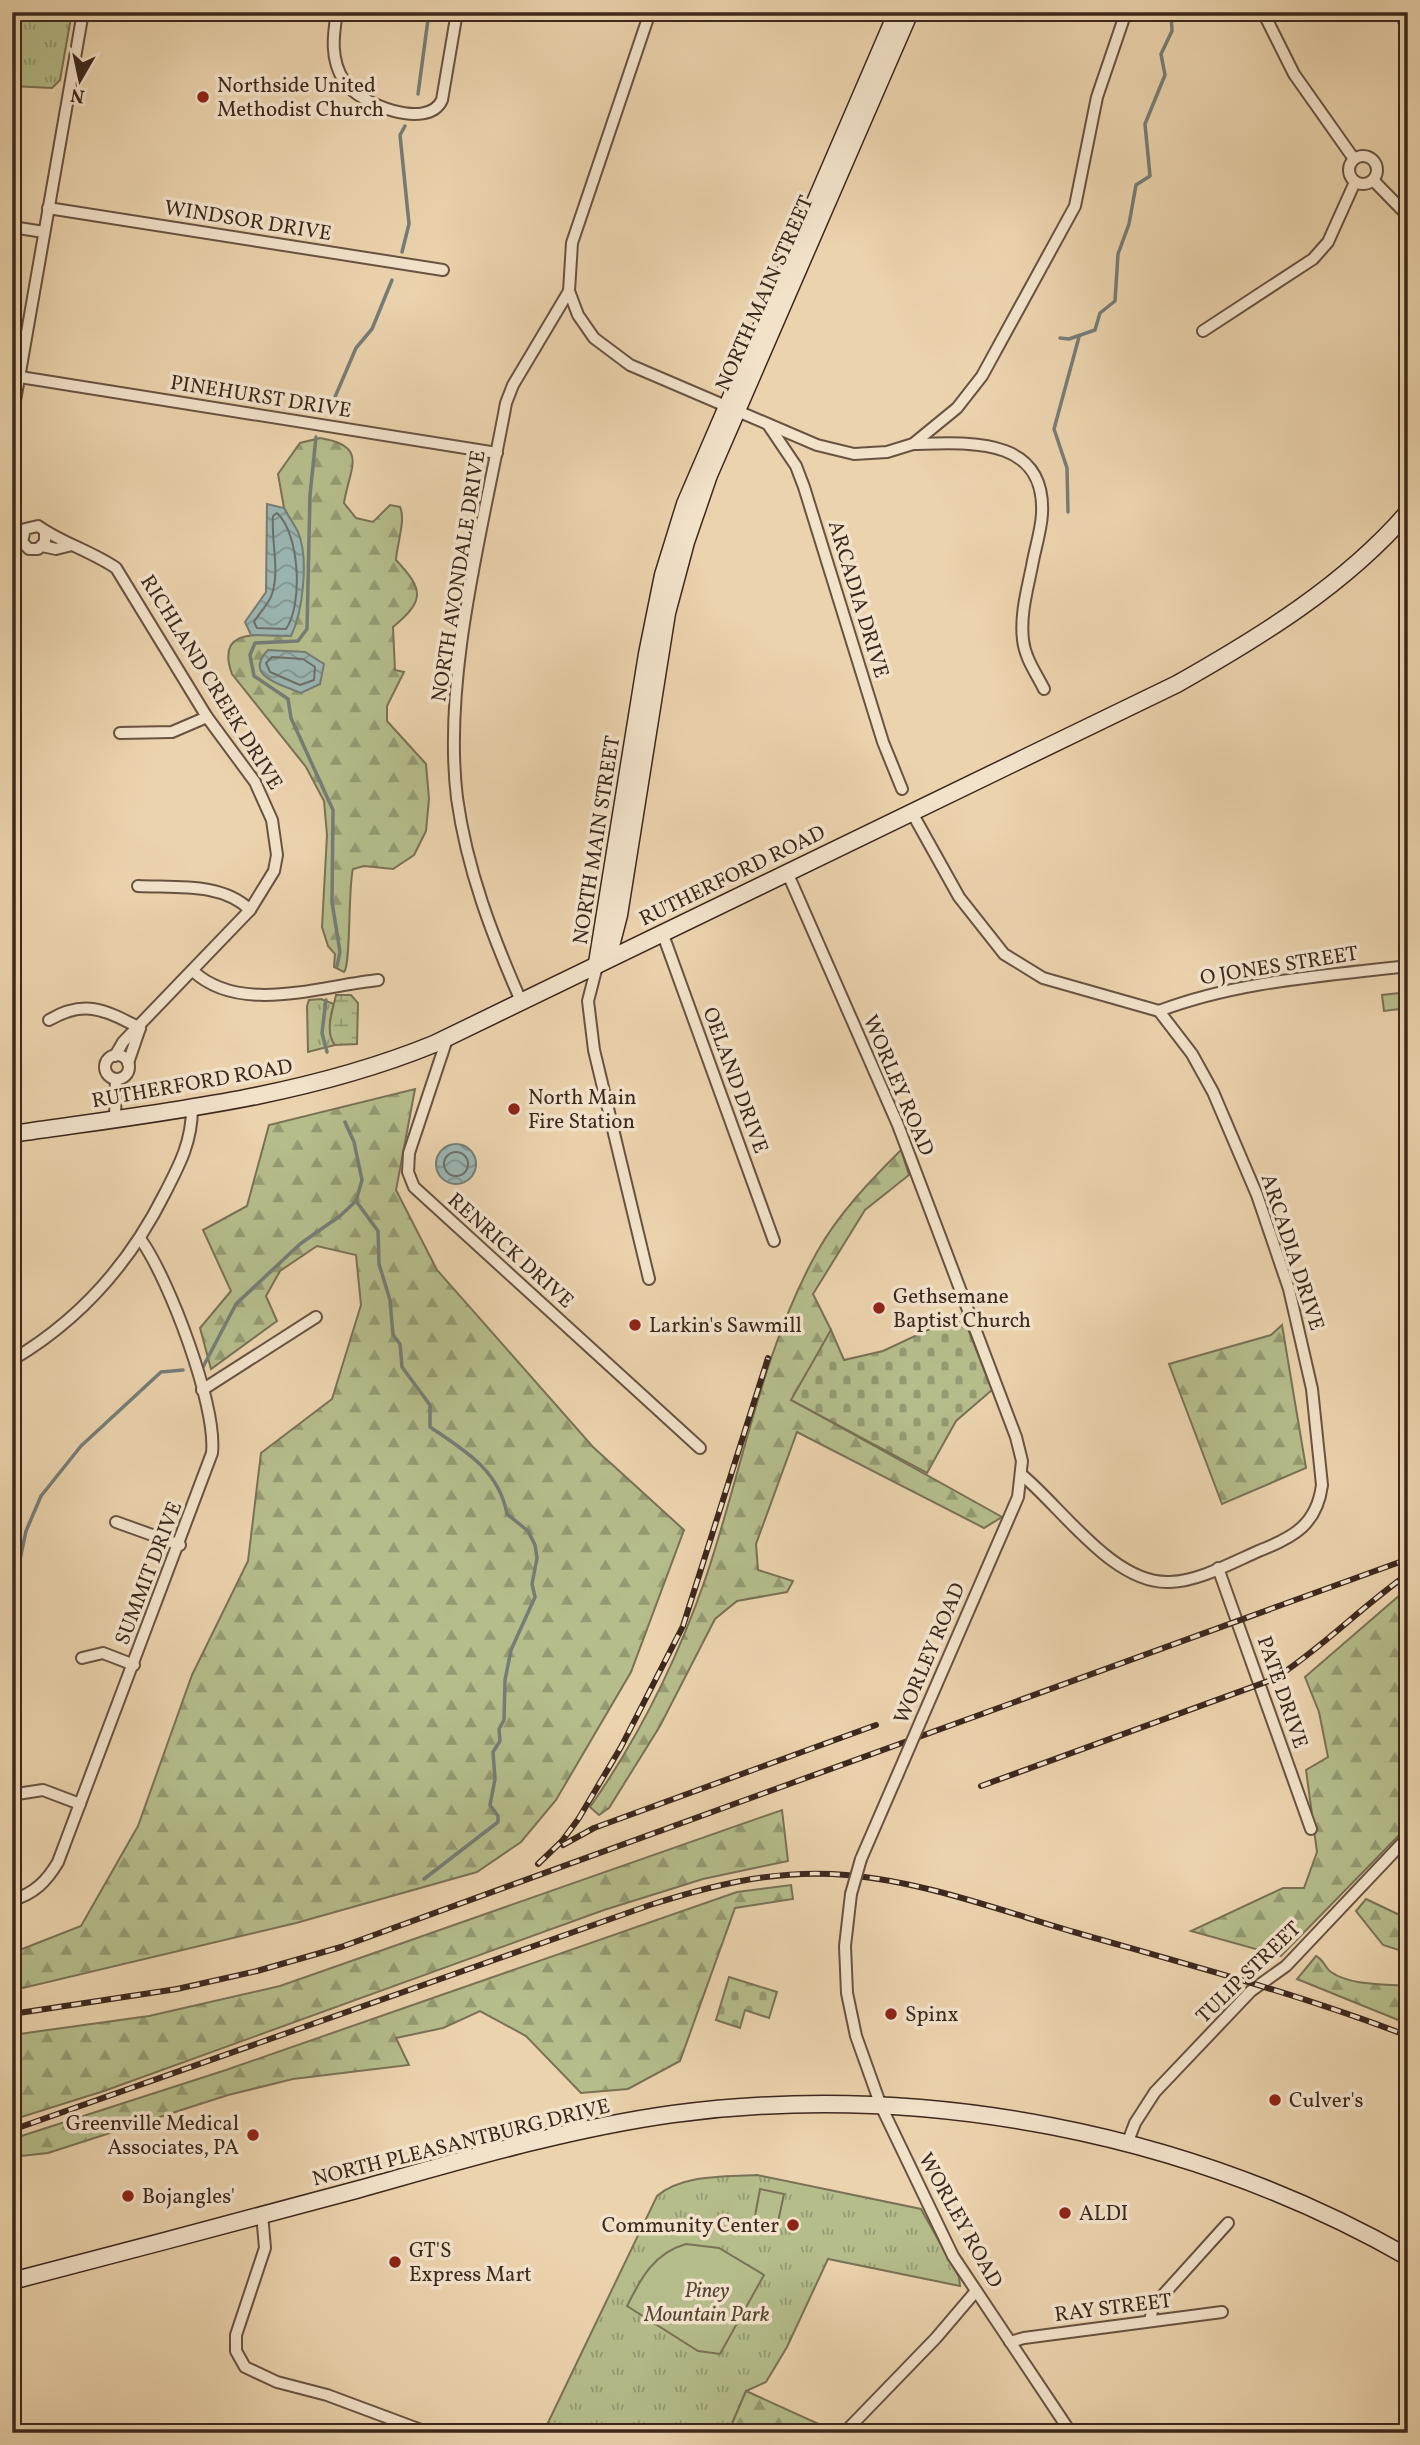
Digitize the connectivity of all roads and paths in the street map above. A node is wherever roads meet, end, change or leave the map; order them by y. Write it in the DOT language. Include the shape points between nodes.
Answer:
graph roads {
  1 [pos="83,12"];
  2 [pos="337,12"];
  3 [pos="457,12"];
  4 [pos="650,12"];
  5 [pos="897,12"];
  6 [pos="910,12"];
  7 [pos="1126,12"];
  8 [pos="1263,12"];
  9 [pos="865,100"];
  10 [pos="1354,159"];
  11 [pos="1373,180"];
  12 [pos="1355,182"];
  13 [pos="48,208"];
  14 [pos="1408,216"];
  15 [pos="12,227"];
  16 [pos="44,232"];
  17 [pos="443,270"];
  18 [pos="569,291"];
  19 [pos="1203,331"];
  20 [pos="20,377"];
  21 [pos="730,410"];
  22 [pos="12,418"];
  23 [pos="769,426"];
  24 [pos="914,444"];
  25 [pos="497,453"];
  26 [pos="1408,512"];
  27 [pos="12,528"];
  28 [pos="25,529"];
  29 [pos="45,532"];
  30 [pos="17,541"];
  31 [pos="72,545"];
  32 [pos="42,546"];
  33 [pos="1044,689"];
  34 [pos="207,717"];
  35 [pos="120,733"];
  36 [pos="902,789"];
  37 [pos="911,811"];
  38 [pos="787,872"];
  39 [pos="138,886"];
  40 [pos="250,910"];
  41 [pos="662,932"];
  42 [pos="597,966"];
  43 [pos="1408,966"];
  44 [pos="193,971"];
  45 [pos="378,980"];
  46 [pos="521,1001"];
  47 [pos="1159,1011"];
  48 [pos="50,1020"];
  49 [pos="140,1028"];
  50 [pos="448,1036"];
  51 [pos="115,1056"];
  52 [pos="128,1063"];
  53 [pos="116,1079"];
  54 [pos="192,1108"];
  55 [pos="116,1119"];
  56 [pos="12,1134"];
  57 [pos="141,1240"];
  58 [pos="774,1241"];
  59 [pos="649,1279"];
  60 [pos="316,1317"];
  61 [pos="12,1360"];
  62 [pos="202,1390"];
  63 [pos="700,1448"];
  64 [pos="1022,1475"];
  65 [pos="116,1522"];
  66 [pos="180,1545"];
  67 [pos="1217,1568"];
  68 [pos="82,1658"];
  69 [pos="134,1665"];
  70 [pos="17,1794"];
  71 [pos="80,1804"];
  72 [pos="1311,1829"];
  73 [pos="1408,1836"];
  74 [pos="12,1900"];
  75 [pos="881,2106"];
  76 [pos="1127,2144"];
  77 [pos="261,2214"];
  78 [pos="1228,2223"];
  79 [pos="1408,2257"];
  80 [pos="12,2281"];
  81 [pos="976,2291"];
  82 [pos="1222,2312"];
  83 [pos="1150,2321"];
  84 [pos="1010,2343"];
  85 [pos="429,2433"];
  86 [pos="844,2433"];
  87 [pos="1071,2433"];
  1 -- 13 [label="street"];
  2 -- 3 [label="street" via="335,59 349,89 382,108 425,114 442,100"];
  4 -- 18 [label="street" via="575,231"];
  5 -- 9 [label="street, NORTH MAIN STREET"];
  6 -- 9 [label="street, NORTH MAIN STREET"];
  7 -- 24 [label="street" via="1097,97 1082,180 1061,236 982,376 957,408"];
  8 -- 10 [label="street" via="1294,74"];
  9 -- 21 [label="street, NORTH MAIN STREET"];
  10 -- 11 [label="street" via="1368,157 1375,163"];
  10 -- 12 [label="street" via="1349,169"];
  11 -- 12 [label="street"];
  11 -- 14 [label="street"];
  12 -- 19 [label="street" via="1328,242 1313,259"];
  13 -- 16 [label="street"];
  13 -- 17 [label="street, WINDSOR DRIVE"];
  15 -- 16 [label="street"];
  16 -- 20 [label="street"];
  18 -- 21 [label="street" via="585,327 615,357"];
  18 -- 25 [label="street, NORTH AVONDALE DRIVE" via="513,385"];
  20 -- 22 [label="street"];
  20 -- 25 [label="street, PINEHURST DRIVE"];
  21 -- 23 [label="street"];
  21 -- 42 [label="street, NORTH MAIN STREET" via="653,655 618,915 612,942"];
  23 -- 24 [label="street" via="854,454"];
  23 -- 36 [label="street, ARCADIA DRIVE" via="796,466 804,487 883,743"];
  24 -- 33 [label="street" via="965,442 998,447 1020,459 1035,479 1042,515 1022,621 1027,656"];
  25 -- 46 [label="street, NORTH AVONDALE DRIVE" via="463,638 454,758 472,872"];
  26 -- 37 [label="street, RUTHERFORD ROAD" via="1339,577 1251,641 1177,684"];
  27 -- 28 [label="street, RICHLAND CREEK DRIVE"];
  28 -- 29 [label="street, RICHLAND CREEK DRIVE" via="38,526"];
  28 -- 30 [label="street, RICHLAND CREEK DRIVE"];
  29 -- 31 [label="street, RICHLAND CREEK DRIVE"];
  29 -- 32 [label="street"];
  30 -- 32 [label="street, RICHLAND CREEK DRIVE" via="29,549"];
  31 -- 32 [label="street, RICHLAND CREEK DRIVE"];
  31 -- 34 [label="street, RICHLAND CREEK DRIVE" via="116,568"];
  34 -- 35 [label="street" via="172,732"];
  34 -- 40 [label="street, RICHLAND CREEK DRIVE" via="255,782 267,803 276,837 274,871"];
  37 -- 38 [label="street, RUTHERFORD ROAD"];
  37 -- 47 [label="street" via="959,897 1004,954 1043,978"];
  38 -- 41 [label="street, RUTHERFORD ROAD"];
  38 -- 64 [label="street, WORLEY ROAD" via="901,1132 1016,1437"];
  39 -- 40 [label="street" via="212,890"];
  40 -- 44 [label="street, RICHLAND CREEK DRIVE"];
  41 -- 42 [label="street, RUTHERFORD ROAD"];
  41 -- 58 [label="street, OELAND DRIVE"];
  42 -- 46 [label="street, RUTHERFORD ROAD"];
  42 -- 59 [label="street" via="589,1000 594,1050"];
  43 -- 47 [label="street, O JONES STREET" via="1239,988 1197,996"];
  44 -- 45 [label="street" via="221,990 253,995"];
  44 -- 49 [label="street, RICHLAND CREEK DRIVE"];
  46 -- 50 [label="street, RUTHERFORD ROAD"];
  47 -- 67 [label="street, ARCADIA DRIVE" via="1204,1075 1261,1208 1302,1340 1321,1464 1320,1499 1309,1522 1289,1538"];
  48 -- 49 [label="street" via="82,1007 109,1013"];
  49 -- 51 [label="street, RICHLAND CREEK DRIVE"];
  49 -- 52 [label="street, RICHLAND CREEK DRIVE"];
  50 -- 54 [label="street, RUTHERFORD ROAD" via="407,1055 333,1078"];
  50 -- 63 [label="street, RENRICK DRIVE" via="409,1153 408,1172 414,1187"];
  51 -- 52 [label="street"];
  51 -- 53 [label="street" via="106,1066"];
  52 -- 53 [label="street, RICHLAND CREEK DRIVE" via="127,1074"];
  53 -- 55 [label="street"];
  54 -- 55 [label="street, RUTHERFORD ROAD"];
  54 -- 57 [label="street" via="192,1133 183,1158"];
  55 -- 56 [label="street, RUTHERFORD ROAD"];
  57 -- 61 [label="street" via="78,1312"];
  57 -- 62 [label="street, SUMMIT DRIVE" via="168,1286"];
  60 -- 62 [label="street"];
  62 -- 66 [label="street, SUMMIT DRIVE" via="214,1441"];
  64 -- 67 [label="street, ARCADIA DRIVE" via="1104,1554 1146,1578 1170,1582"];
  64 -- 75 [label="street, WORLEY ROAD, bridge" via="1018,1497 861,1859 851,1894 845,1946 847,1993 856,2036"];
  65 -- 66 [label="street"];
  66 -- 69 [label="street, SUMMIT DRIVE"];
  67 -- 72 [label="street, PATE DRIVE"];
  68 -- 69 [label="street" via="103,1653"];
  69 -- 71 [label="street, SUMMIT DRIVE"];
  70 -- 71 [label="street" via="43,1790"];
  71 -- 74 [label="street, SUMMIT DRIVE" via="49,1877 27,1895"];
  73 -- 76 [label="street, TULIP STREET" via="1286,1966 1251,1991 1155,2092"];
  75 -- 76 [label="street, NORTH PLEASANTBURG DRIVE" via="970,2113"];
  75 -- 77 [label="street, NORTH PLEASANTBURG DRIVE" via="731,2108 607,2125"];
  75 -- 81 [label="street, WORLEY ROAD" via="938,2228"];
  76 -- 79 [label="street, NORTH PLEASANTBURG DRIVE" via="1257,2186 1363,2231"];
  77 -- 80 [label="street, NORTH PLEASANTBURG DRIVE"];
  77 -- 85 [label="street" via="265,2248 236,2335 237,2355 245,2367"];
  78 -- 83 [label="street" via="1153,2306"];
  81 -- 84 [label="street, WORLEY ROAD"];
  81 -- 86 [label="street"];
  82 -- 83 [label="street, RAY STREET"];
  83 -- 84 [label="street, RAY STREET"];
  84 -- 87 [label="street, WORLEY ROAD"];
}
